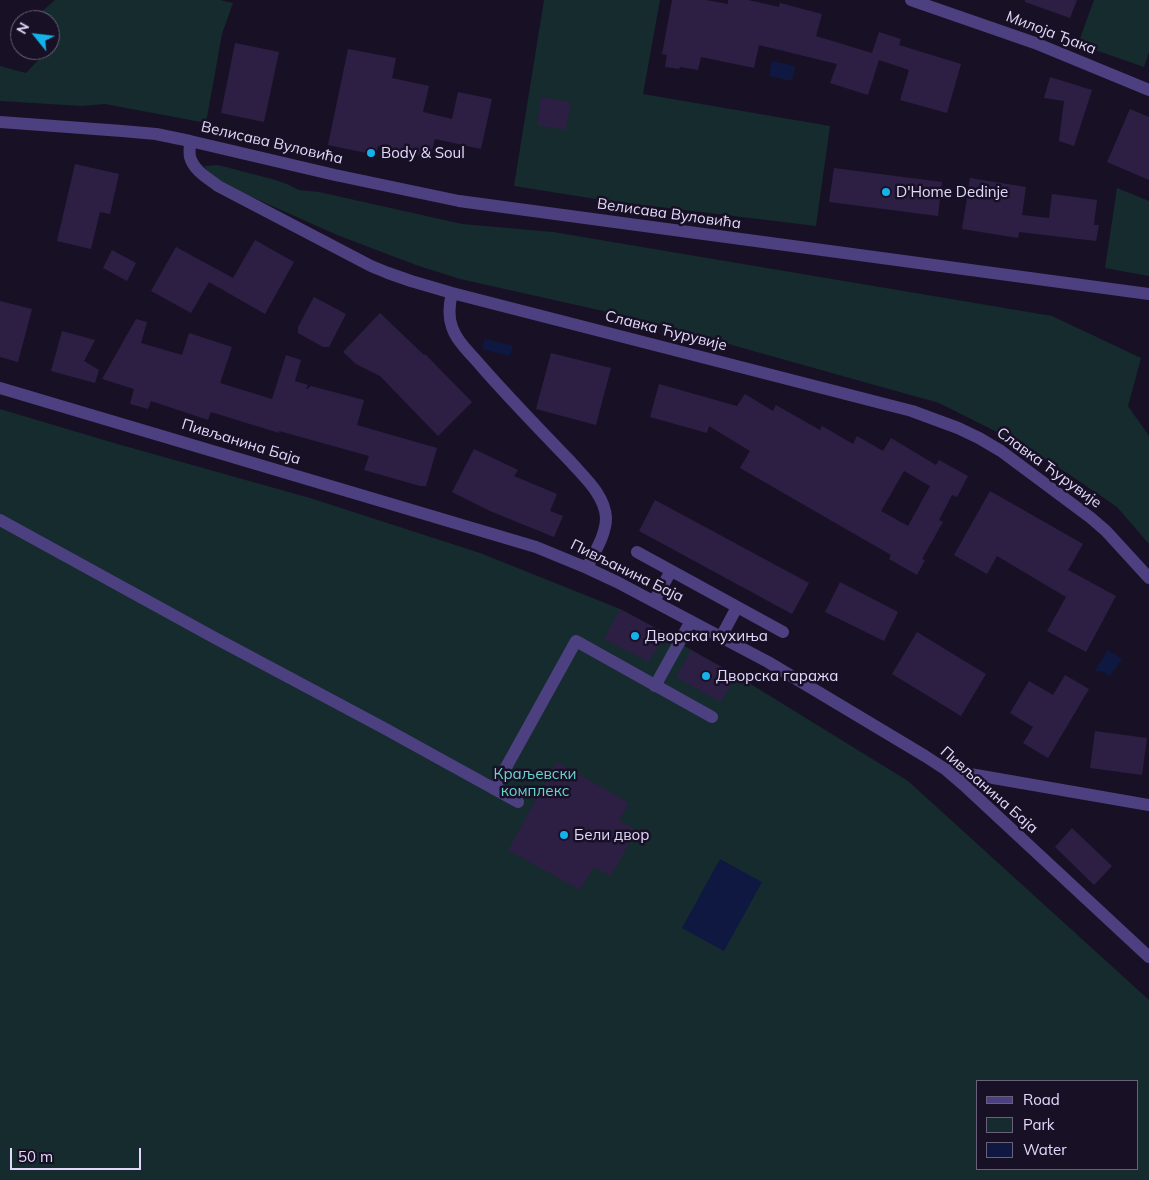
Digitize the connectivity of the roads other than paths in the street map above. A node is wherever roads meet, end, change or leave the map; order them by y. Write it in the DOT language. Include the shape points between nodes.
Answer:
graph roads {
  1 [pos="911,0"];
  2 [pos="1149,90"];
  3 [pos="0,122"];
  4 [pos="190,141"];
  5 [pos="452,293"];
  6 [pos="1149,294"];
  7 [pos="0,388"];
  8 [pos="0,520"];
  9 [pos="637,552"];
  10 [pos="587,568"];
  11 [pos="671,571"];
  12 [pos="1149,578"];
  13 [pos="654,602"];
  14 [pos="737,607"];
  15 [pos="691,621"];
  16 [pos="783,632"];
  17 [pos="721,637"];
  18 [pos="655,686"];
  19 [pos="712,717"];
  20 [pos="945,769"];
  21 [pos="494,790"];
  22 [pos="518,802"];
  23 [pos="1149,805"];
  24 [pos="1149,957"];
  1 -- 2 [label="street, Милоја Ђака" via="1035,42"];
  3 -- 4 [label="street, Велисава Вуловића" via="156,134"];
  4 -- 5 [label="street, Велисава Вуловића" via="189,155 193,164 218,186 371,266"];
  4 -- 6 [label="street, Велисава Вуловића" via="459,202"];
  5 -- 10 [label="street" via="449,318 458,340 600,498 606,520"];
  5 -- 12 [label="street, Славка Ћурувије" via="912,411 958,428 1001,451 1079,508 1106,531"];
  7 -- 10 [label="street, Пивљанина Баја" via="482,530 542,549"];
  8 -- 21 [label="street"];
  9 -- 11 [label="street"];
  10 -- 13 [label="street, Пивљанина Баја"];
  11 -- 13 [label="street"];
  11 -- 14 [label="street"];
  13 -- 15 [label="street, Пивљанина Баја"];
  14 -- 16 [label="street"];
  14 -- 17 [label="street"];
  15 -- 17 [label="street, Пивљанина Баја"];
  15 -- 18 [label="street"];
  17 -- 20 [label="street, Пивљанина Баја"];
  18 -- 19 [label="street"];
  18 -- 21 [label="street" via="576,641"];
  20 -- 23 [label="street"];
  20 -- 24 [label="street, Пивљанина Баја"];
  21 -- 22 [label="street"];
}
